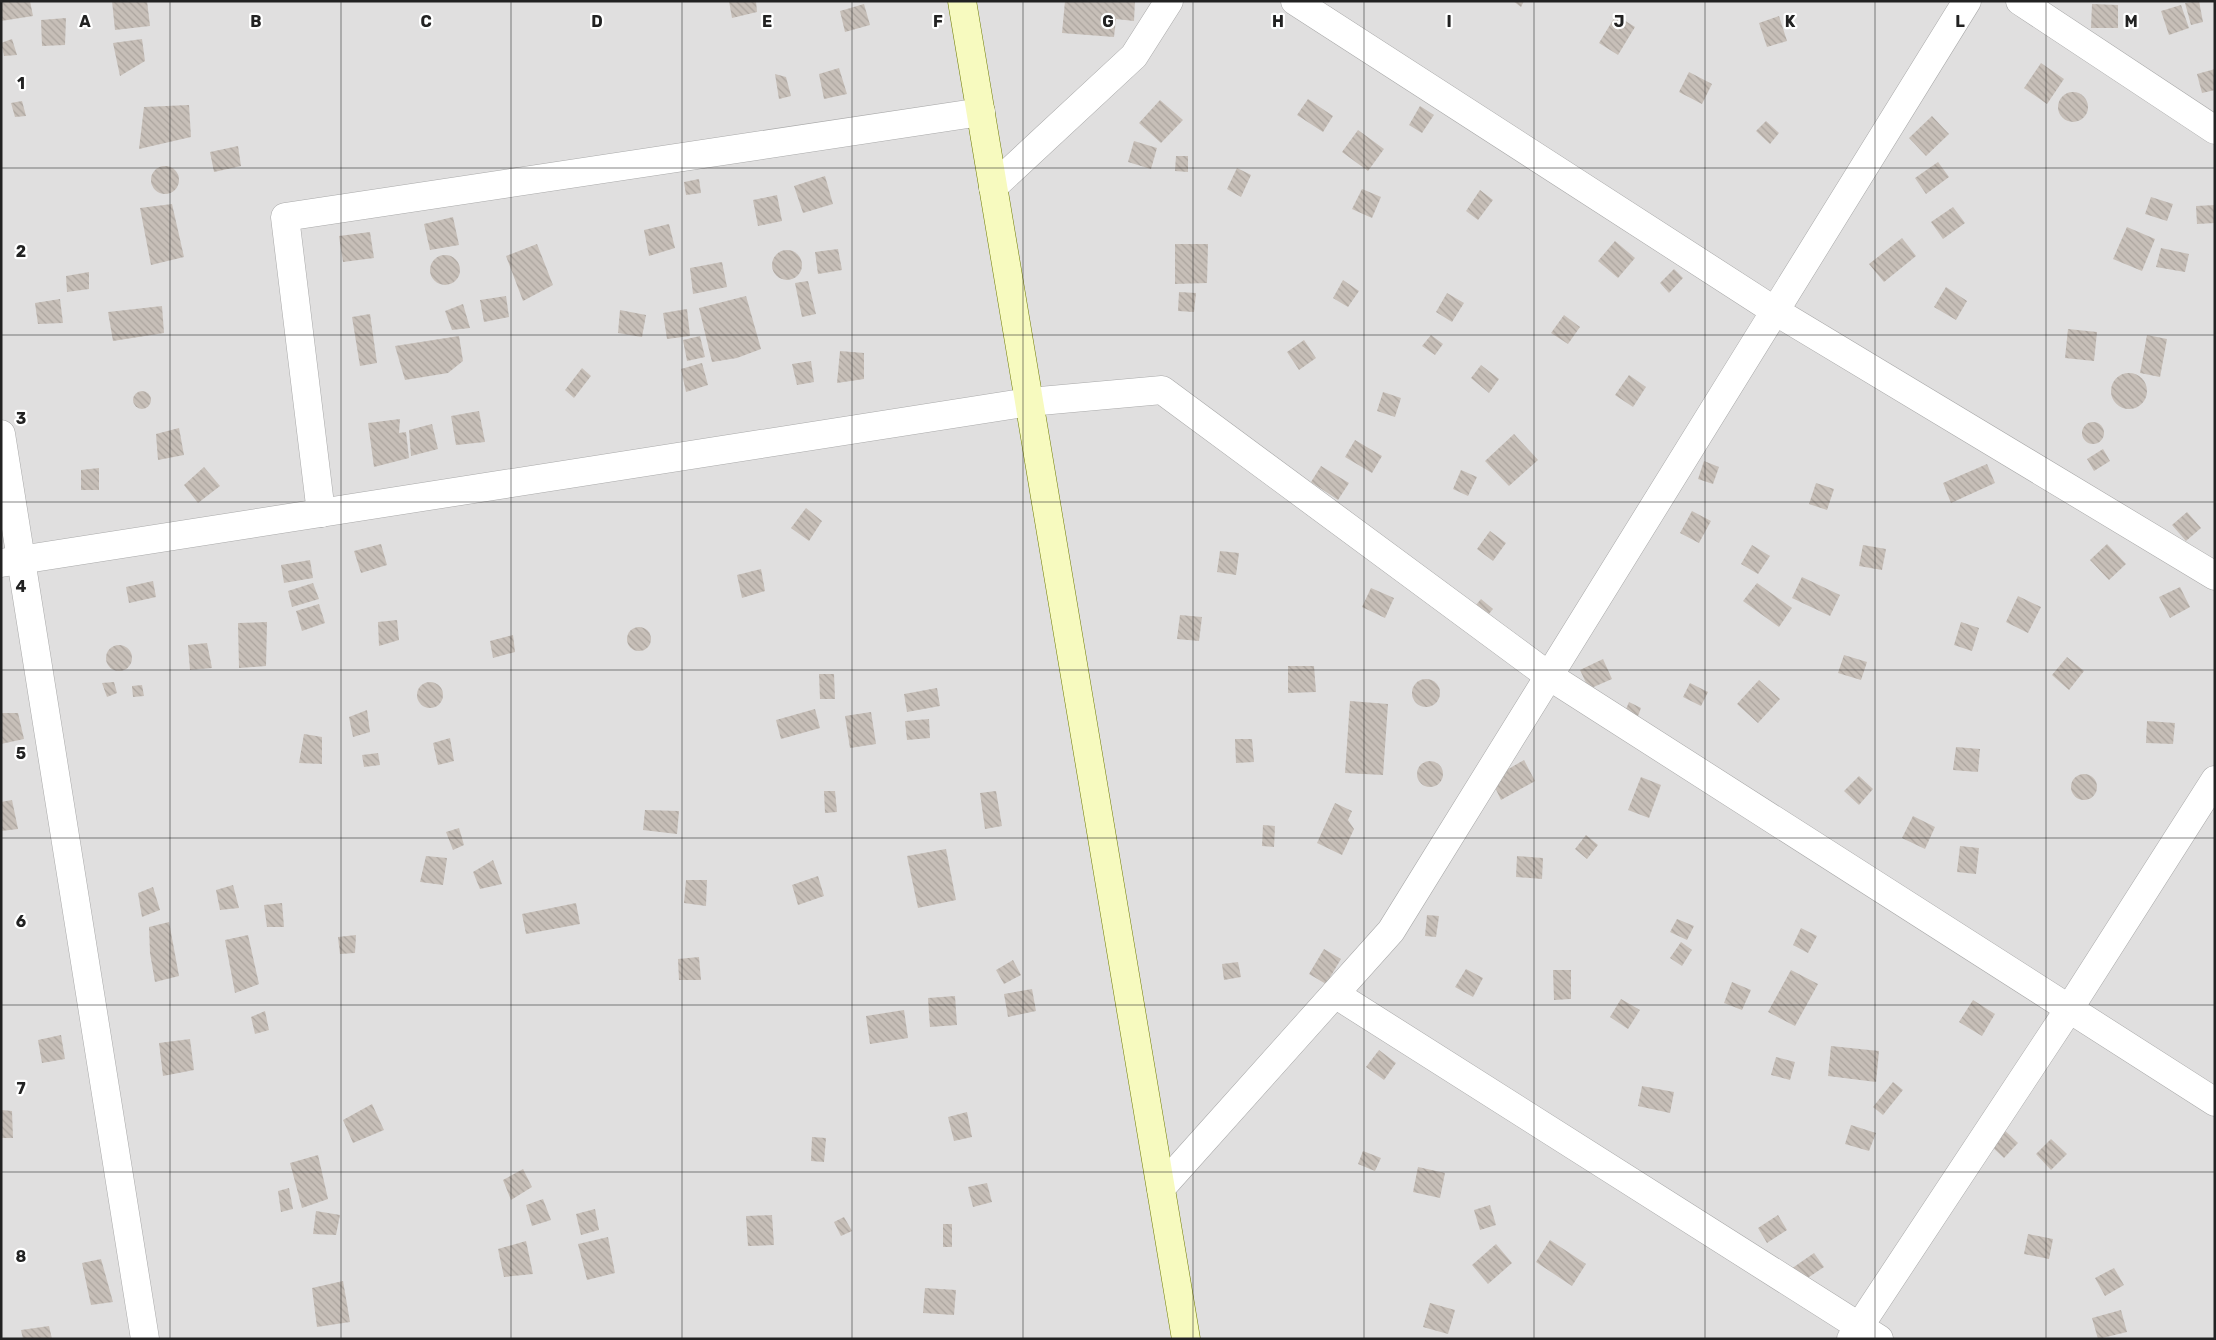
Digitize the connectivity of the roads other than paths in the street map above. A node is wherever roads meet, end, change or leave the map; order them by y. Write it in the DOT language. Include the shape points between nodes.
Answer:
graph roads {
  1 [pos="962,1"];
  2 [pos="1169,1"];
  3 [pos="1295,1"];
  4 [pos="1967,1"];
  5 [pos="2020,1"];
  6 [pos="981,112"];
  7 [pos="2215,130"];
  8 [pos="993,187"];
  9 [pos="1775,311"];
  10 [pos="1029,402"];
  11 [pos="1,434"];
  12 [pos="321,513"];
  13 [pos="11,562"];
  14 [pos="2215,576"];
  15 [pos="1549,676"];
  16 [pos="2215,780"];
  17 [pos="1335,994"];
  18 [pos="2069,1009"];
  19 [pos="2215,1102"];
  20 [pos="1161,1188"];
  21 [pos="1863,1335"];
  22 [pos="145,1339"];
  23 [pos="1186,1339"];
  1 -- 6 [label="street"];
  2 -- 8 [label="street" via="1134,56"];
  3 -- 9 [label="street"];
  4 -- 9 [label="street"];
  5 -- 7 [label="street"];
  6 -- 8 [label="street"];
  6 -- 12 [label="street" via="285,217"];
  8 -- 10 [label="street"];
  9 -- 14 [label="street"];
  9 -- 15 [label="street"];
  10 -- 12 [label="street"];
  10 -- 15 [label="street" via="1162,390"];
  10 -- 20 [label="street"];
  11 -- 13 [label="street"];
  12 -- 13 [label="street"];
  13 -- 22 [label="street"];
  15 -- 17 [label="street" via="1390,931"];
  15 -- 18 [label="street"];
  16 -- 18 [label="street"];
  17 -- 20 [label="street"];
  17 -- 21 [label="street"];
  18 -- 19 [label="street"];
  18 -- 21 [label="street"];
  20 -- 23 [label="street"];
}
